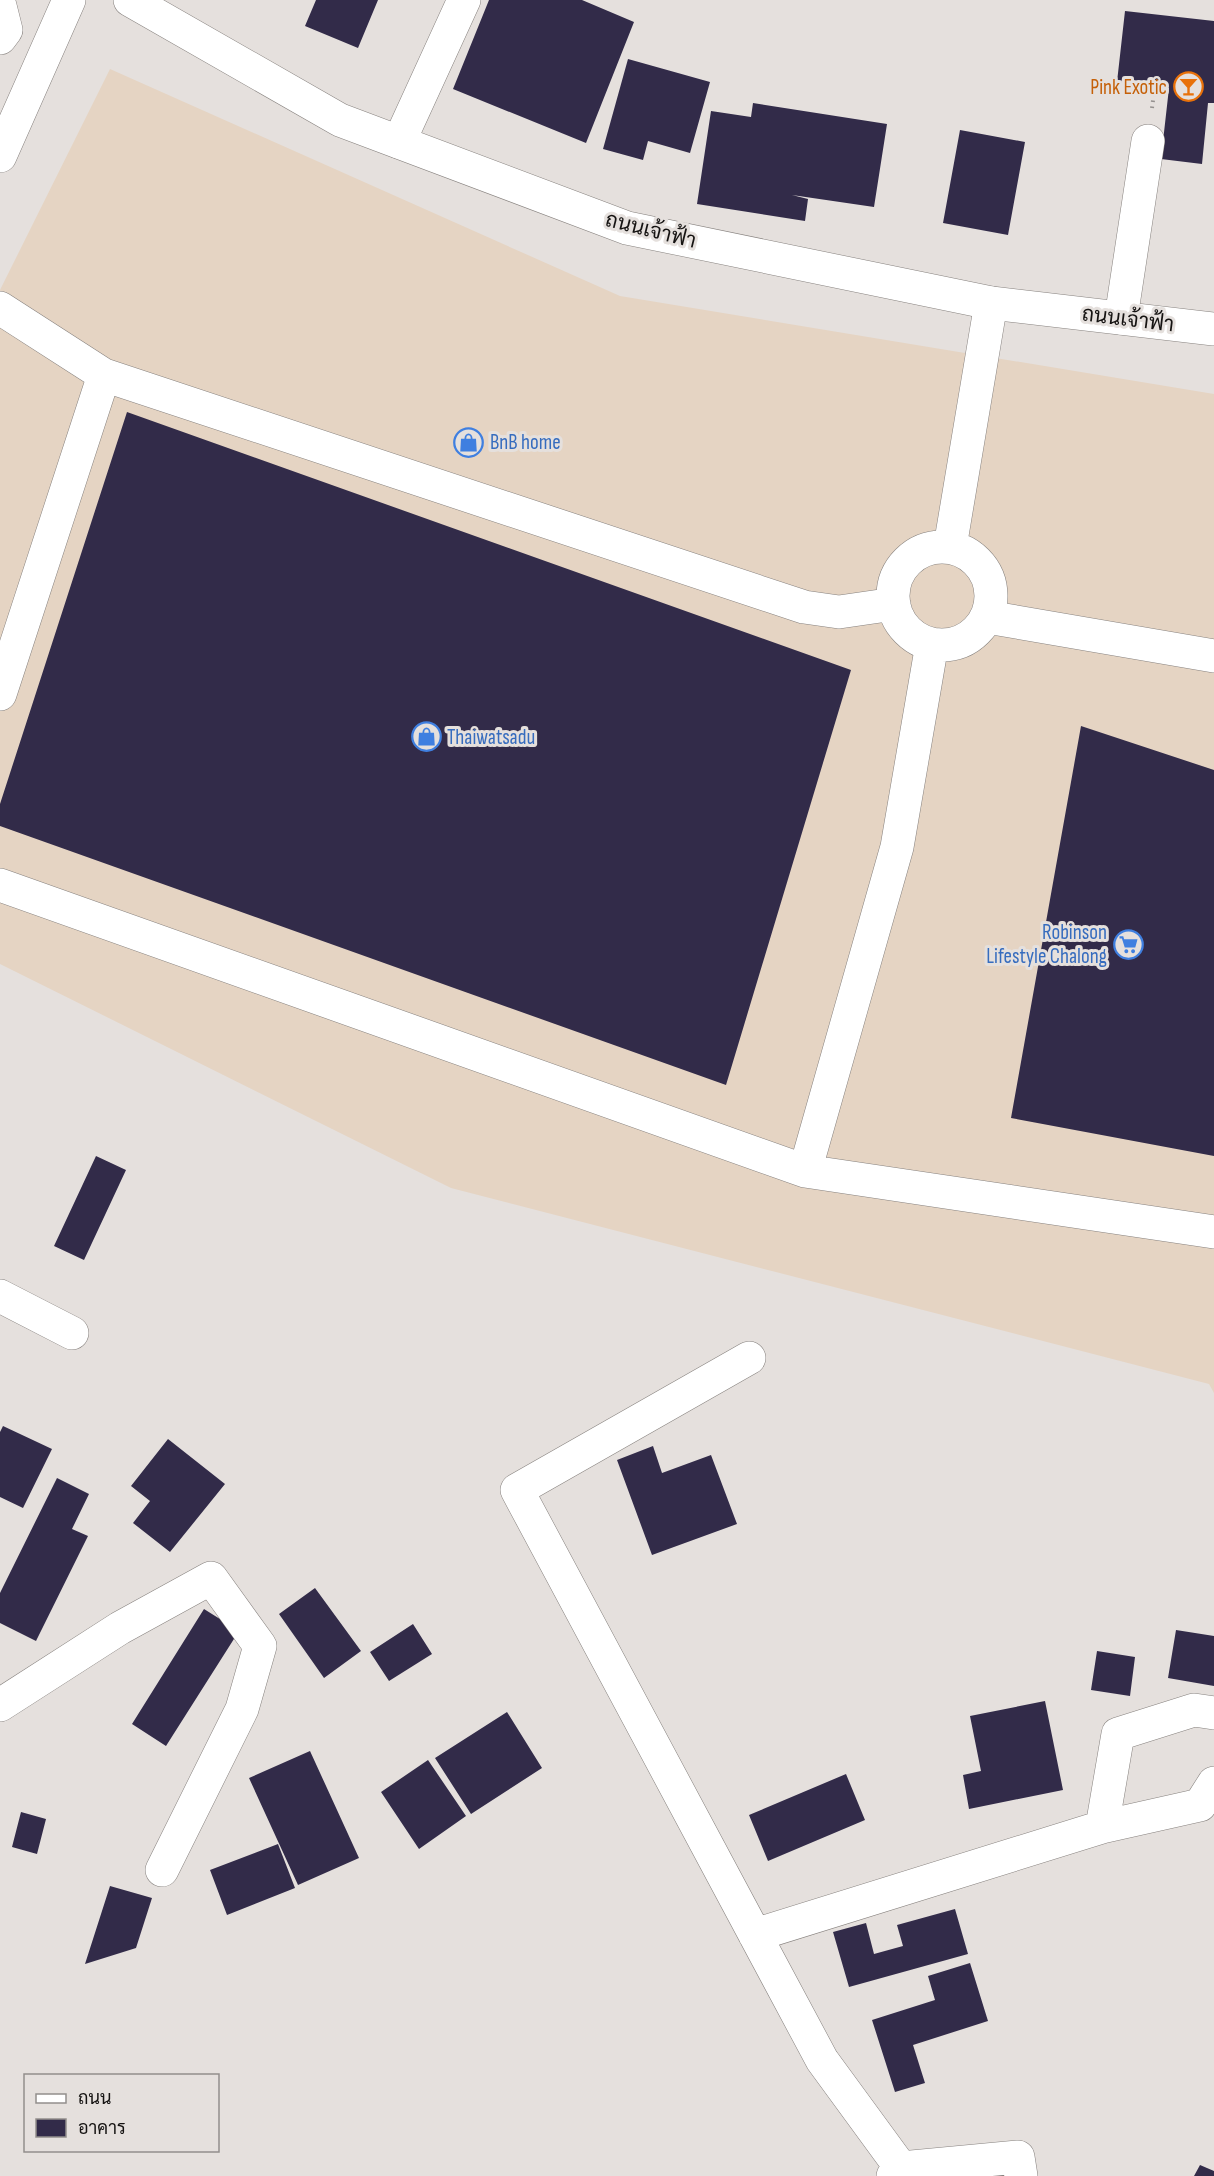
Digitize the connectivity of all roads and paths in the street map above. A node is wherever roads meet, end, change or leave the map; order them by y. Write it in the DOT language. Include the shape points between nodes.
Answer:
graph roads {
  1 [pos="69,0"];
  2 [pos="130,0"];
  3 [pos="464,0"];
  4 [pos="0,6"];
  5 [pos="0,38"];
  6 [pos="1148,141"];
  7 [pos="399,142"];
  8 [pos="0,156"];
  9 [pos="991,303"];
  10 [pos="0,308"];
  11 [pos="1121,318"];
  12 [pos="1214,328"];
  13 [pos="104,375"];
  14 [pos="950,547"];
  15 [pos="894,604"];
  16 [pos="987,616"];
  17 [pos="932,644"];
  18 [pos="1214,656"];
  19 [pos="0,694"];
  20 [pos="0,885"];
  21 [pos="805,1171"];
  22 [pos="1214,1232"];
  23 [pos="0,1296"];
  24 [pos="72,1333"];
  25 [pos="749,1358"];
  26 [pos="0,1705"];
  27 [pos="1214,1713"];
  28 [pos="1214,1783"];
  29 [pos="1102,1827"];
  30 [pos="162,1870"];
  31 [pos="755,1935"];
  32 [pos="897,2172"];
  33 [pos="1021,2176"];
  1 -- 8 [label="street"];
  2 -- 7 [label="street, ถนนเจ้าฟ้า" via="340,120"];
  3 -- 7 [label="street"];
  4 -- 5 [label="street" via="6,30"];
  6 -- 11 [label="street"];
  7 -- 9 [label="street, ถนนเจ้าฟ้า" via="627,228"];
  9 -- 11 [label="street, ถนนเจ้าฟ้า"];
  9 -- 14 [label="street"];
  10 -- 13 [label="street"];
  11 -- 12 [label="street, ถนนเจ้าฟ้า"];
  13 -- 15 [label="street" via="804,607 839,612"];
  13 -- 19 [label="street"];
  14 -- 15 [label="street" via="935,547 907,561 894,589"];
  14 -- 16 [label="street" via="970,556 985,572 991,586"];
  15 -- 17 [label="street" via="907,630"];
  16 -- 17 [label="street" via="978,630 964,640"];
  16 -- 18 [label="street"];
  17 -- 21 [label="street" via="897,846"];
  20 -- 21 [label="street"];
  21 -- 22 [label="street"];
  23 -- 24 [label="street"];
  25 -- 31 [label="street" via="517,1490"];
  26 -- 30 [label="street" via="120,1628 211,1578 260,1646 243,1709"];
  27 -- 29 [label="street" via="1194,1710 1118,1734"];
  28 -- 29 [label="street" via="1200,1805"];
  29 -- 31 [label="street"];
  31 -- 32 [label="street" via="822,2060"];
  32 -- 33 [label="street" via="1018,2157"];
}
